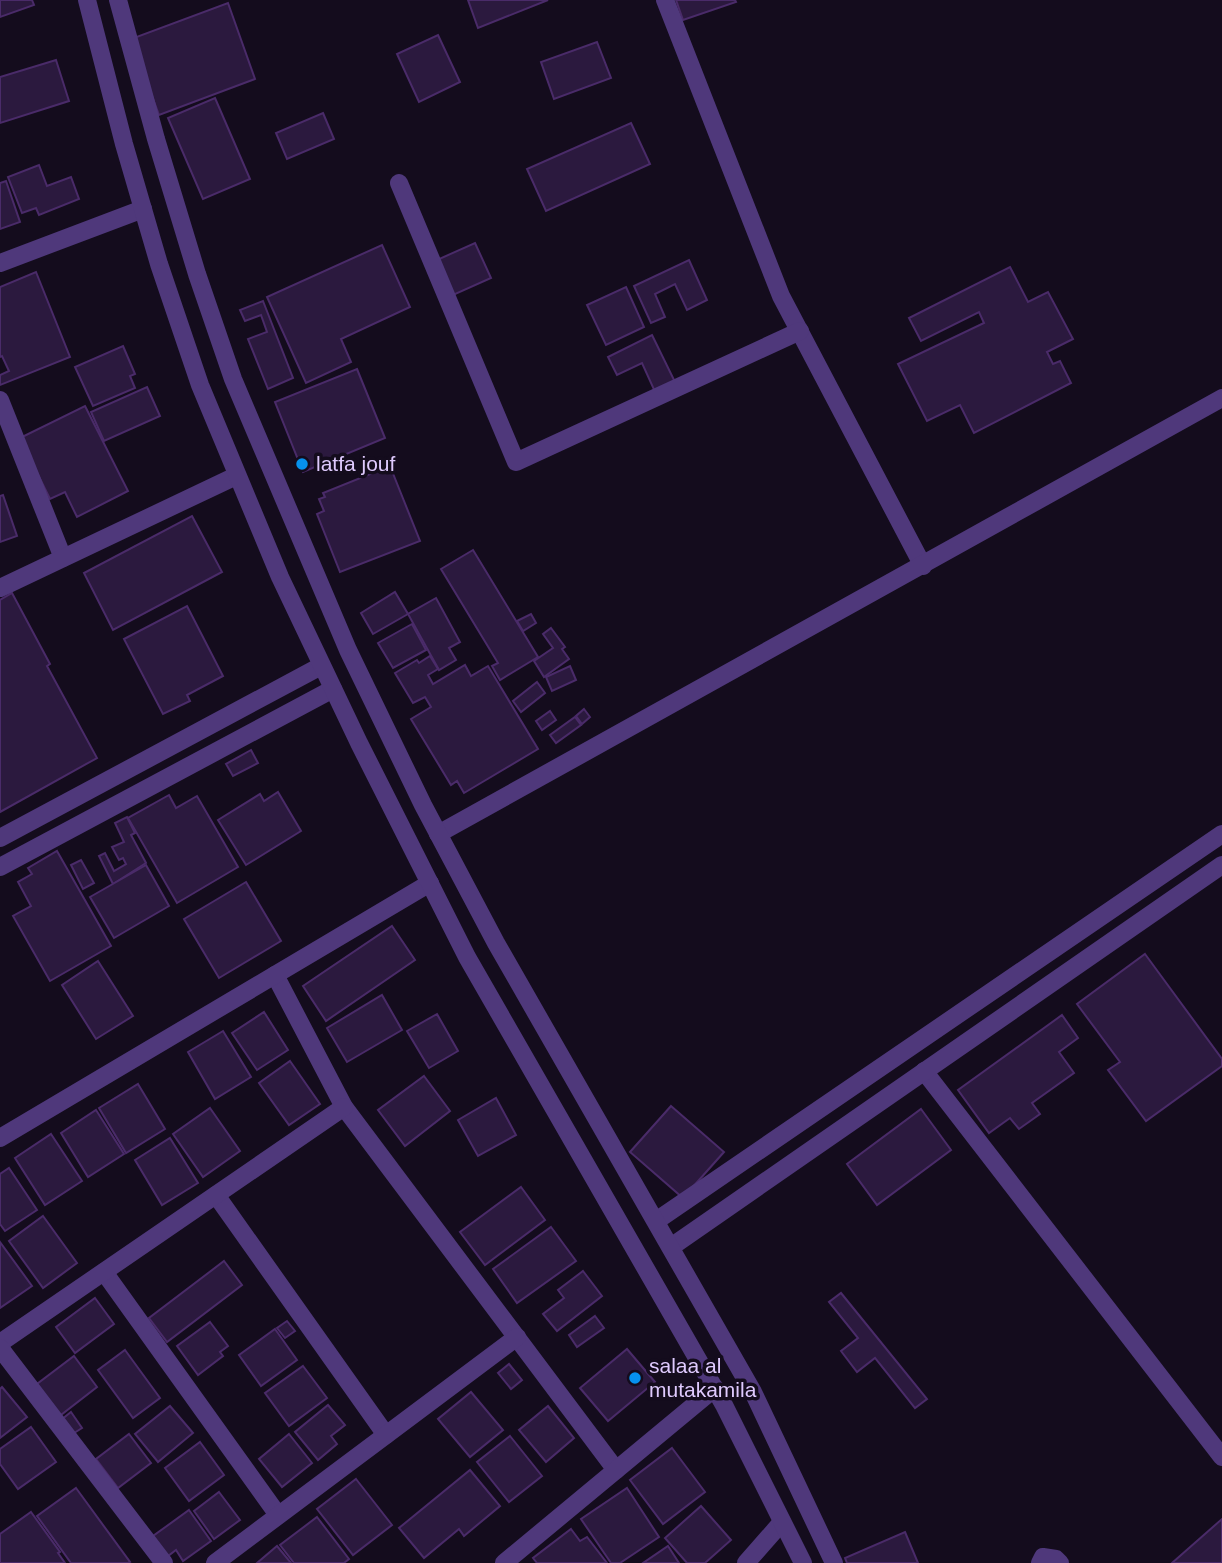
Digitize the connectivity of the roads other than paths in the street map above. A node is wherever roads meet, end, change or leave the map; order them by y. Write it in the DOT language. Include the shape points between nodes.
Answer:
graph roads {
  1 [pos="87,0"];
  2 [pos="118,0"];
  3 [pos="665,0"];
  4 [pos="399,183"];
  5 [pos="143,209"];
  6 [pos="0,263"];
  7 [pos="800,331"];
  8 [pos="1222,398"];
  9 [pos="1,405"];
  10 [pos="236,476"];
  11 [pos="63,558"];
  12 [pos="923,566"];
  13 [pos="0,588"];
  14 [pos="321,666"];
  15 [pos="332,690"];
  16 [pos="438,834"];
  17 [pos="1222,834"];
  18 [pos="0,838"];
  19 [pos="1222,864"];
  20 [pos="0,867"];
  21 [pos="430,883"];
  22 [pos="275,975"];
  23 [pos="925,1071"];
  24 [pos="344,1107"];
  25 [pos="0,1138"];
  26 [pos="216,1195"];
  27 [pos="656,1221"];
  28 [pos="671,1247"];
  29 [pos="104,1272"];
  30 [pos="517,1337"];
  31 [pos="0,1345"];
  32 [pos="715,1388"];
  33 [pos="386,1435"];
  34 [pos="1222,1457"];
  35 [pos="616,1470"];
  36 [pos="278,1515"];
  37 [pos="782,1522"];
  38 [pos="796,1560"];
  39 [pos="164,1563"];
  40 [pos="215,1563"];
  41 [pos="504,1563"];
  42 [pos="746,1563"];
  43 [pos="834,1563"];
  44 [pos="1040,1563"];
  45 [pos="1060,1563"];
  1 -- 5 [label="street"];
  2 -- 16 [label="street" via="193,262 233,379 348,650"];
  3 -- 7 [label="street" via="781,296"];
  4 -- 7 [label="street" via="516,462"];
  5 -- 6 [label="street"];
  5 -- 10 [label="street" via="200,385"];
  7 -- 12 [label="street"];
  8 -- 12 [label="street"];
  9 -- 11 [label="street"];
  10 -- 11 [label="street"];
  10 -- 14 [label="street"];
  11 -- 13 [label="street"];
  12 -- 16 [label="street"];
  14 -- 15 [label="street"];
  14 -- 18 [label="street"];
  15 -- 20 [label="street"];
  15 -- 21 [label="street"];
  16 -- 27 [label="street"];
  17 -- 27 [label="street"];
  19 -- 23 [label="street"];
  21 -- 22 [label="street"];
  21 -- 32 [label="street" via="467,957"];
  22 -- 24 [label="street"];
  22 -- 25 [label="street"];
  23 -- 28 [label="street"];
  23 -- 34 [label="street"];
  24 -- 26 [label="street"];
  24 -- 30 [label="street"];
  26 -- 29 [label="street"];
  26 -- 33 [label="street"];
  27 -- 28 [label="street"];
  28 -- 43 [label="street" via="753,1392"];
  29 -- 31 [label="street"];
  29 -- 36 [label="street"];
  30 -- 33 [label="street"];
  30 -- 35 [label="street"];
  31 -- 39 [label="street"];
  32 -- 35 [label="street"];
  32 -- 37 [label="street"];
  33 -- 36 [label="street"];
  35 -- 41 [label="street"];
  36 -- 40 [label="street"];
  37 -- 38 [label="street"];
  37 -- 42 [label="street"];
  44 -- 45 [label="street" via="1043,1557"];
}
